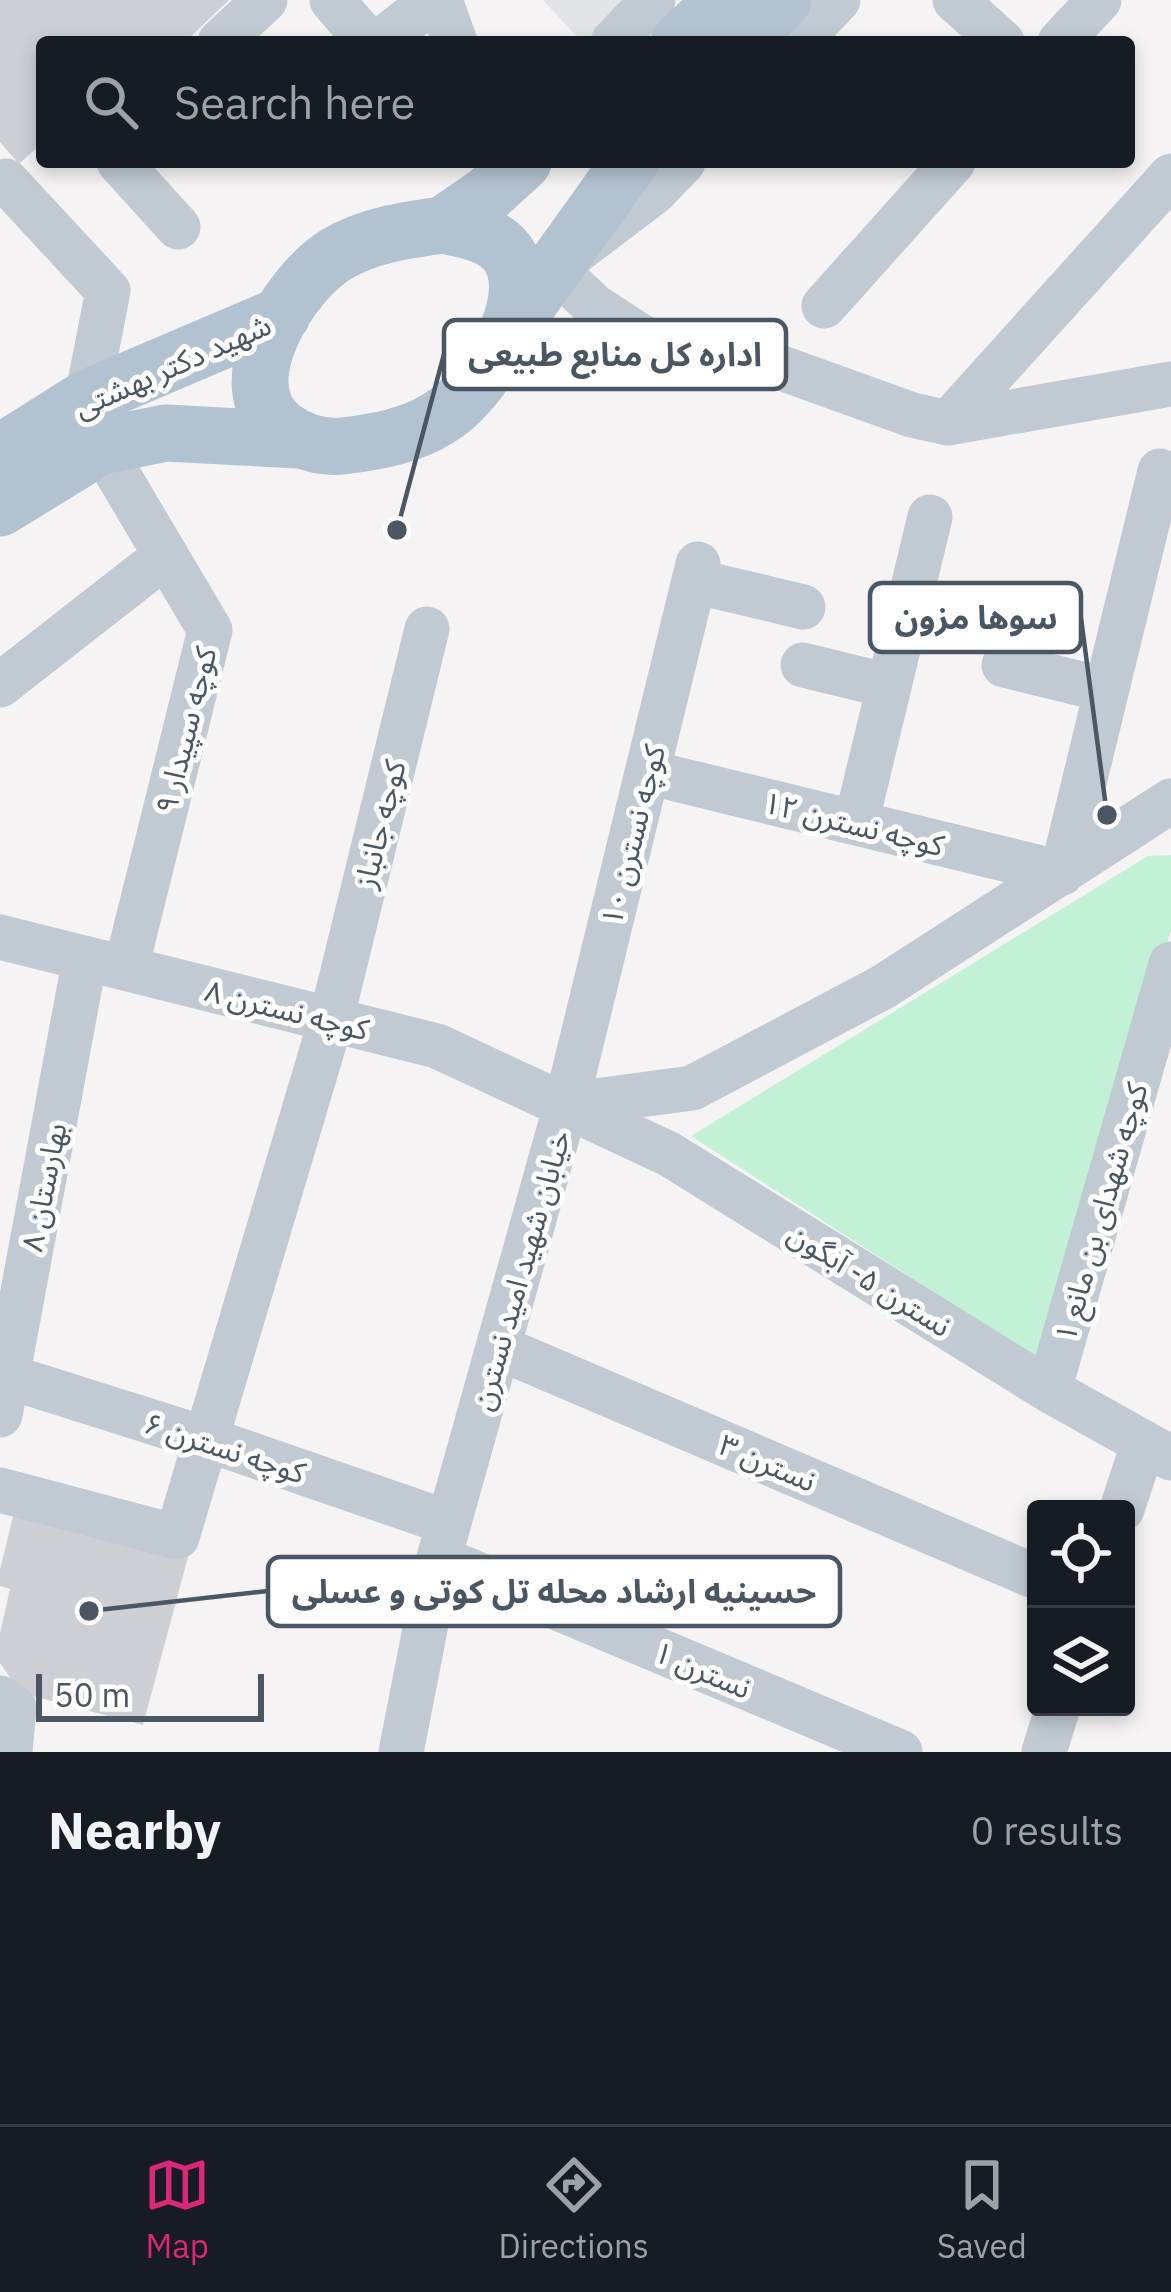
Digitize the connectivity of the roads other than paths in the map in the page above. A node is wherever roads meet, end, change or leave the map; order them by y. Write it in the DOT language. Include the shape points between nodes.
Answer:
graph roads {
  1 [pos="265,0"];
  2 [pos="332,0"];
  3 [pos="437,0"];
  4 [pos="653,0"];
  5 [pos="724,0"];
  6 [pos="783,0"];
  7 [pos="838,0"];
  8 [pos="955,0"];
  9 [pos="1099,0"];
  10 [pos="226,36"];
  11 [pos="363,36"];
  12 [pos="388,36"];
  13 [pos="452,36"];
  14 [pos="619,36"];
  15 [pos="685,36"];
  16 [pos="749,36"];
  17 [pos="804,36"];
  18 [pos="995,36"];
  19 [pos="1066,36"];
  20 [pos="124,168"];
  21 [pos="626,168"];
  22 [pos="677,168"];
  23 [pos="947,168"];
  24 [pos="1171,176"];
  25 [pos="5,181"];
  26 [pos="479,186"];
  27 [pos="178,227"];
  28 [pos="554,268"];
  29 [pos="824,306"];
  30 [pos="282,315"];
  31 [pos="511,328"];
  32 [pos="1171,384"];
  33 [pos="94,422"];
  34 [pos="948,423"];
  35 [pos="298,440"];
  36 [pos="0,453"];
  37 [pos="1160,471"];
  38 [pos="0,508"];
  39 [pos="930,517"];
  40 [pos="146,571"];
  41 [pos="803,607"];
  42 [pos="427,629"];
  43 [pos="803,665"];
  44 [pos="1004,665"];
  45 [pos="0,686"];
  46 [pos="889,686"];
  47 [pos="1106,690"];
  48 [pos="647,772"];
  49 [pos="1169,803"];
  50 [pos="856,823"];
  51 [pos="1061,873"];
  52 [pos="0,937"];
  53 [pos="106,963"];
  54 [pos="1171,964"];
  55 [pos="331,1020"];
  56 [pos="566,1105"];
  57 [pos="500,1348"];
  58 [pos="3,1388"];
  59 [pos="1049,1390"];
  60 [pos="206,1439"];
  61 [pos="1157,1452"];
  62 [pos="0,1490"];
  63 [pos="1128,1500"];
  64 [pos="444,1540"];
  65 [pos="1027,1573"];
  66 [pos="0,1698"];
  67 [pos="1055,1716"];
  68 [pos="10,1752"];
  69 [pos="401,1752"];
  70 [pos="900,1752"];
  71 [pos="1044,1752"];
  1 -- 10 [label="street"];
  2 -- 11 [label="street"];
  3 -- 12 [label="street"];
  3 -- 13 [label="street"];
  4 -- 14 [label="street"];
  5 -- 15 [label="main road"];
  6 -- 16 [label="main road"];
  7 -- 17 [label="street"];
  8 -- 18 [label="street"];
  9 -- 19 [label="street"];
  20 -- 27 [label="street"];
  21 -- 28 [label="main road, شهید دکتر بهشتی"];
  22 -- 28 [label="street"];
  23 -- 29 [label="street"];
  24 -- 34 [label="street"];
  25 -- 33 [label="street" via="108,290"];
  26 -- 30 [label="main road" via="334,255"];
  26 -- 31 [label="main road" via="478,232 509,255 518,291"];
  28 -- 31 [label="main road, شهید دکتر بهشتی"];
  28 -- 34 [label="street" via="651,343 776,366"];
  30 -- 33 [label="main road, شهید دکتر بهشتی"];
  30 -- 35 [label="main road" via="259,381 268,417"];
  31 -- 35 [label="main road, شهید دکتر بهشتی" via="442,417 367,443"];
  32 -- 34 [label="street"];
  33 -- 35 [label="main road, شهید دکتر بهشتی"];
  33 -- 36 [label="main road, شهید دکتر بهشتی"];
  33 -- 38 [label="main road, شهید دکتر بهشتی"];
  33 -- 53 [label="street, کوچه سپیدار ۹" via="210,629"];
  37 -- 47 [label="street"];
  39 -- 46 [label="street"];
  40 -- 45 [label="street"];
  41 -- 48 [label="street, کوچه نسترن ۱۰" via="696,572"];
  42 -- 55 [label="street, کوچه جانباز"];
  43 -- 46 [label="street"];
  44 -- 47 [label="street"];
  46 -- 50 [label="street"];
  47 -- 51 [label="street"];
  48 -- 50 [label="street, کوچه نسترن ۱۲"];
  48 -- 56 [label="street, کوچه نسترن ۱۰"];
  49 -- 51 [label="street, خیابان شهید امید نسترن"];
  50 -- 51 [label="street, کوچه نسترن ۱۲"];
  51 -- 56 [label="street, خیابان شهید امید نسترن" via="883,987 692,1088"];
  52 -- 53 [label="street, کوچه نسترن ۸"];
  53 -- 55 [label="street, کوچه نسترن ۸"];
  53 -- 58 [label="street, بهارستان ۸"];
  54 -- 59 [label="street, کوچه شهدای بن مانع ۱"];
  55 -- 56 [label="street, کوچه نسترن ۸" via="437,1046"];
  55 -- 60 [label="street, کوچه جانباز"];
  56 -- 57 [label="street, خیابان شهید امید نسترن"];
  56 -- 59 [label="street, نسترن ۵- آبگون" via="669,1154"];
  57 -- 64 [label="street, خیابان شهید امید نسترن"];
  57 -- 65 [label="street, نسترن ۳"];
  58 -- 60 [label="street, کوچه نسترن ۶"];
  59 -- 61 [label="street, نسترن ۵- آبگون"];
  60 -- 62 [label="street, کوچه جانباز" via="177,1537"];
  60 -- 64 [label="street, کوچه نسترن ۶"];
  61 -- 63 [label="street"];
  64 -- 69 [label="street, خیابان شهید امید نسترن"];
  64 -- 70 [label="street, نسترن ۱"];
  66 -- 68 [label="street" via="14,1708"];
  67 -- 71 [label="street"];
}
